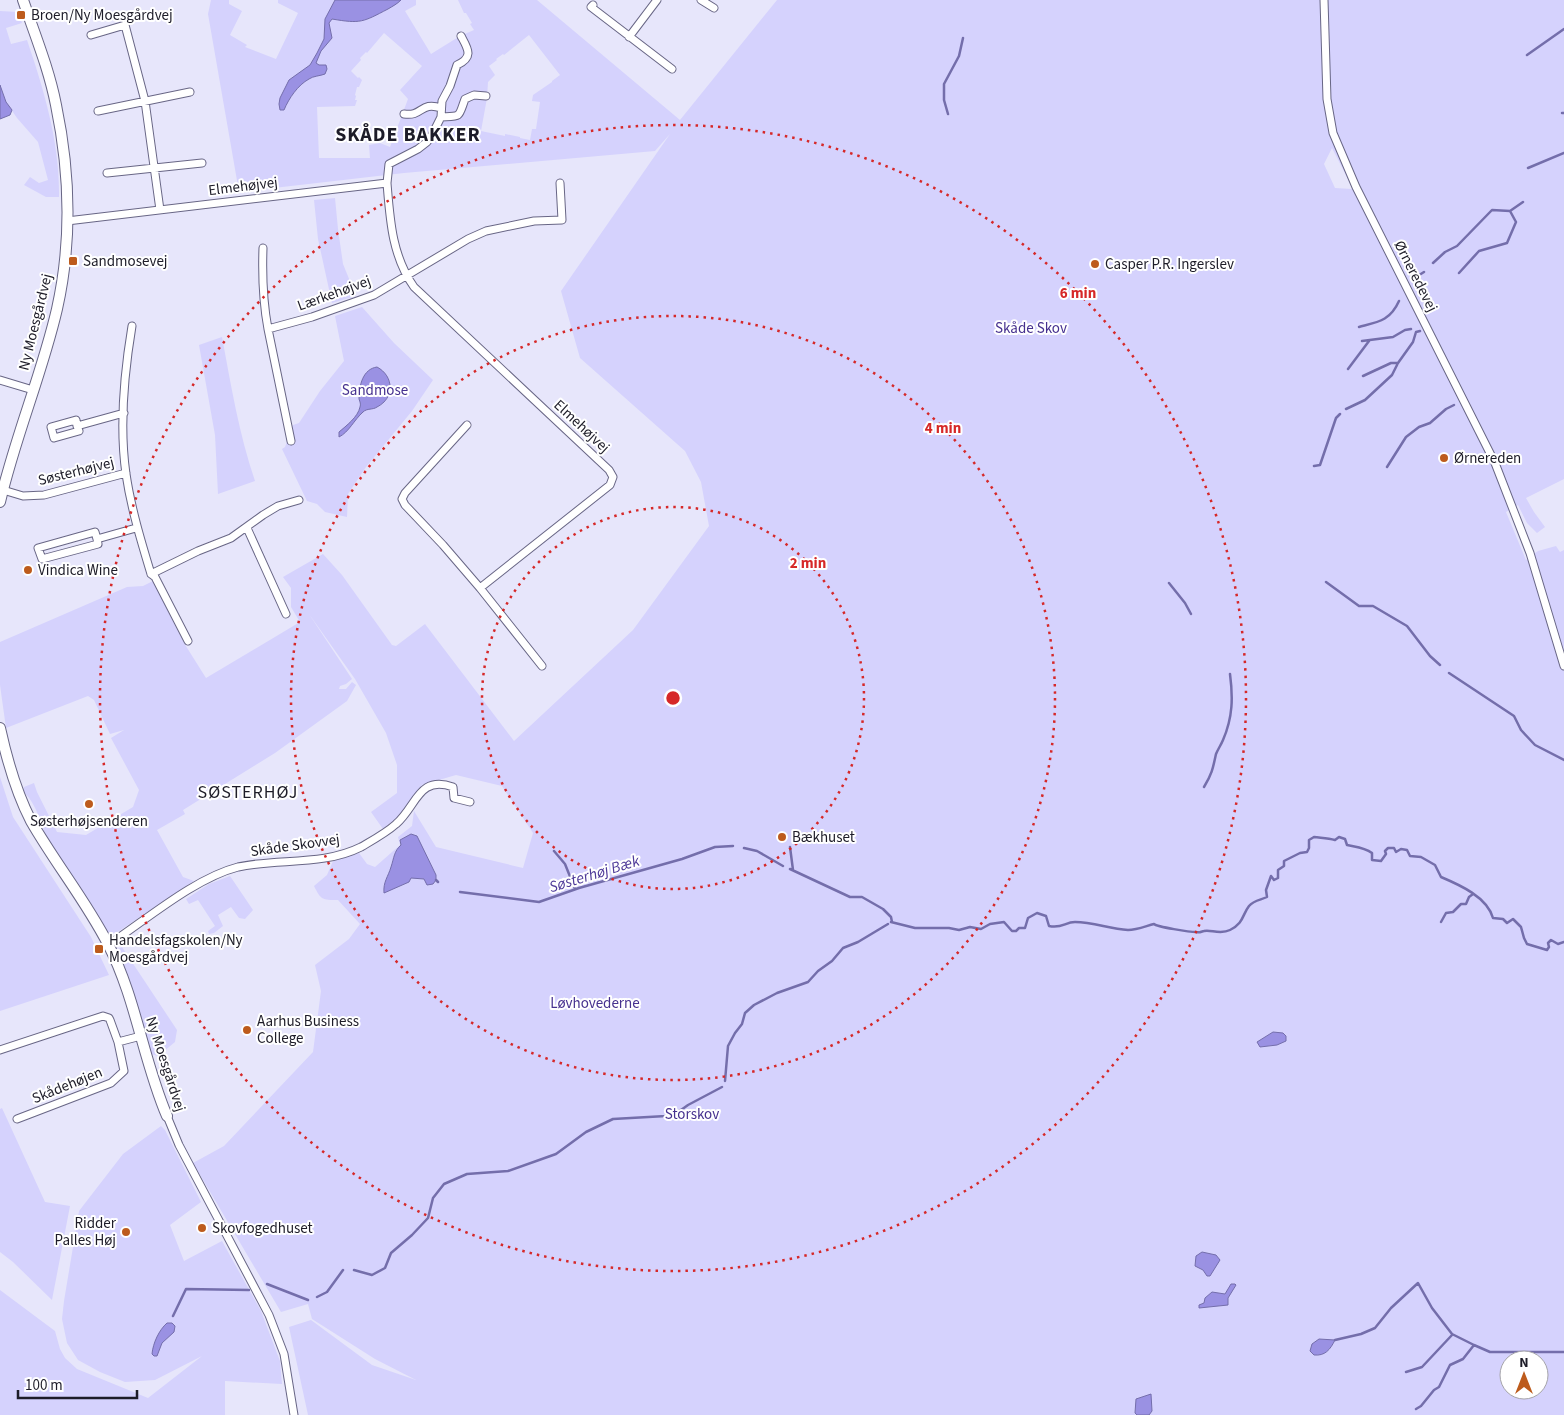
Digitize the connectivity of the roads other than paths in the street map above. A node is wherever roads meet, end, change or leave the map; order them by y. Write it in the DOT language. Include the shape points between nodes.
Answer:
graph roads {
  1 [pos="23,0"];
  2 [pos="657,0"];
  3 [pos="702,0"];
  4 [pos="1324,0"];
  5 [pos="593,5"];
  6 [pos="714,8"];
  7 [pos="91,35"];
  8 [pos="461,36"];
  9 [pos="629,37"];
  10 [pos="672,69"];
  11 [pos="190,92"];
  12 [pos="486,96"];
  13 [pos="145,102"];
  14 [pos="441,108"];
  15 [pos="98,111"];
  16 [pos="404,114"];
  17 [pos="440,117"];
  18 [pos="202,163"];
  19 [pos="155,168"];
  20 [pos="107,173"];
  21 [pos="387,183"];
  22 [pos="560,183"];
  23 [pos="160,210"];
  24 [pos="67,221"];
  25 [pos="263,248"];
  26 [pos="406,275"];
  27 [pos="132,326"];
  28 [pos="268,329"];
  29 [pos="0,380"];
  30 [pos="33,390"];
  31 [pos="124,413"];
  32 [pos="467,425"];
  33 [pos="78,426"];
  34 [pos="291,440"];
  35 [pos="126,473"];
  36 [pos="3,490"];
  37 [pos="299,500"];
  38 [pos="0,502"];
  39 [pos="136,528"];
  40 [pos="247,528"];
  41 [pos="97,539"];
  42 [pos="151,574"];
  43 [pos="480,588"];
  44 [pos="286,614"];
  45 [pos="188,641"];
  46 [pos="542,666"];
  47 [pos="1564,666"];
  48 [pos="0,728"];
  49 [pos="470,802"];
  50 [pos="108,945"];
  51 [pos="141,1036"];
  52 [pos="118,1042"];
  53 [pos="0,1050"];
  54 [pos="167,1116"];
  55 [pos="17,1120"];
  56 [pos="294,1415"];
  1 -- 24 [label="street, Ny Moesgårdvej" via="56,104 67,181"];
  2 -- 9 [label="street"];
  3 -- 6 [label="street"];
  4 -- 47 [label="street, Ørneredevej" via="1327,99 1333,133 1356,188 1495,463 1530,553"];
  5 -- 9 [label="street" via="591,7"];
  7 -- 13 [label="street" via="126,25"];
  8 -- 14 [label="street" via="468,55 465,61 457,64"];
  9 -- 10 [label="street"];
  11 -- 13 [label="street"];
  12 -- 17 [label="street" via="469,96 459,115"];
  13 -- 15 [label="street"];
  13 -- 19 [label="street"];
  14 -- 16 [label="street" via="425,106 418,113"];
  14 -- 17 [label="street"];
  17 -- 21 [label="street" via="427,142 389,164"];
  18 -- 19 [label="street"];
  19 -- 20 [label="street"];
  19 -- 23 [label="street"];
  21 -- 23 [label="street, Elmehøjvej"];
  21 -- 26 [label="street, Elmehøjvej" via="393,241"];
  22 -- 26 [label="street" via="562,220 486,231"];
  23 -- 24 [label="street, Elmehøjvej"];
  24 -- 30 [label="street, Ny Moesgårdvej" via="57,309"];
  25 -- 28 [label="street" via="262,284"];
  26 -- 28 [label="street, Lærkehøjvej" via="366,298"];
  26 -- 43 [label="street, Elmehøjvej" via="433,306 569,431 609,470 612,477 610,485"];
  27 -- 31 [label="street, Søsterhøjvej" via="126,361"];
  28 -- 34 [label="street"];
  29 -- 30 [label="street"];
  30 -- 36 [label="street, Ny Moesgårdvej"];
  31 -- 33 [label="street"];
  31 -- 35 [label="street, Søsterhøjvej"];
  32 -- 43 [label="street" via="402,499"];
  35 -- 36 [label="street, Søsterhøjvej" via="44,495 23,496"];
  35 -- 39 [label="street, Søsterhøjvej"];
  36 -- 38 [label="street, Ny Moesgårdvej"];
  37 -- 40 [label="street" via="278,506"];
  39 -- 41 [label="street"];
  39 -- 42 [label="street, Søsterhøjvej"];
  40 -- 42 [label="street"];
  40 -- 44 [label="street"];
  41 -- 41 [label="street" via="95,532 38,548 42,560 98,544"];
  42 -- 45 [label="street, Søsterhøjvej"];
  43 -- 46 [label="street"];
  48 -- 50 [label="street, Ny Moesgårdvej" via="15,784 31,820"];
  49 -- 50 [label="street, Skåde Skovvej" via="454,798 453,787 434,784 418,794 397,824 360,847 328,858 268,862 222,873 204,881"];
  50 -- 51 [label="street, Ny Moesgårdvej"];
  51 -- 52 [label="street"];
  51 -- 54 [label="street, Ny Moesgårdvej"];
  52 -- 53 [label="street, Skådehøjen" via="109,1018 103,1016"];
  52 -- 55 [label="street, Skådehøjen" via="124,1071 111,1083"];
  54 -- 56 [label="street, Ny Moesgårdvej" via="179,1145 269,1315 284,1354"];
}
